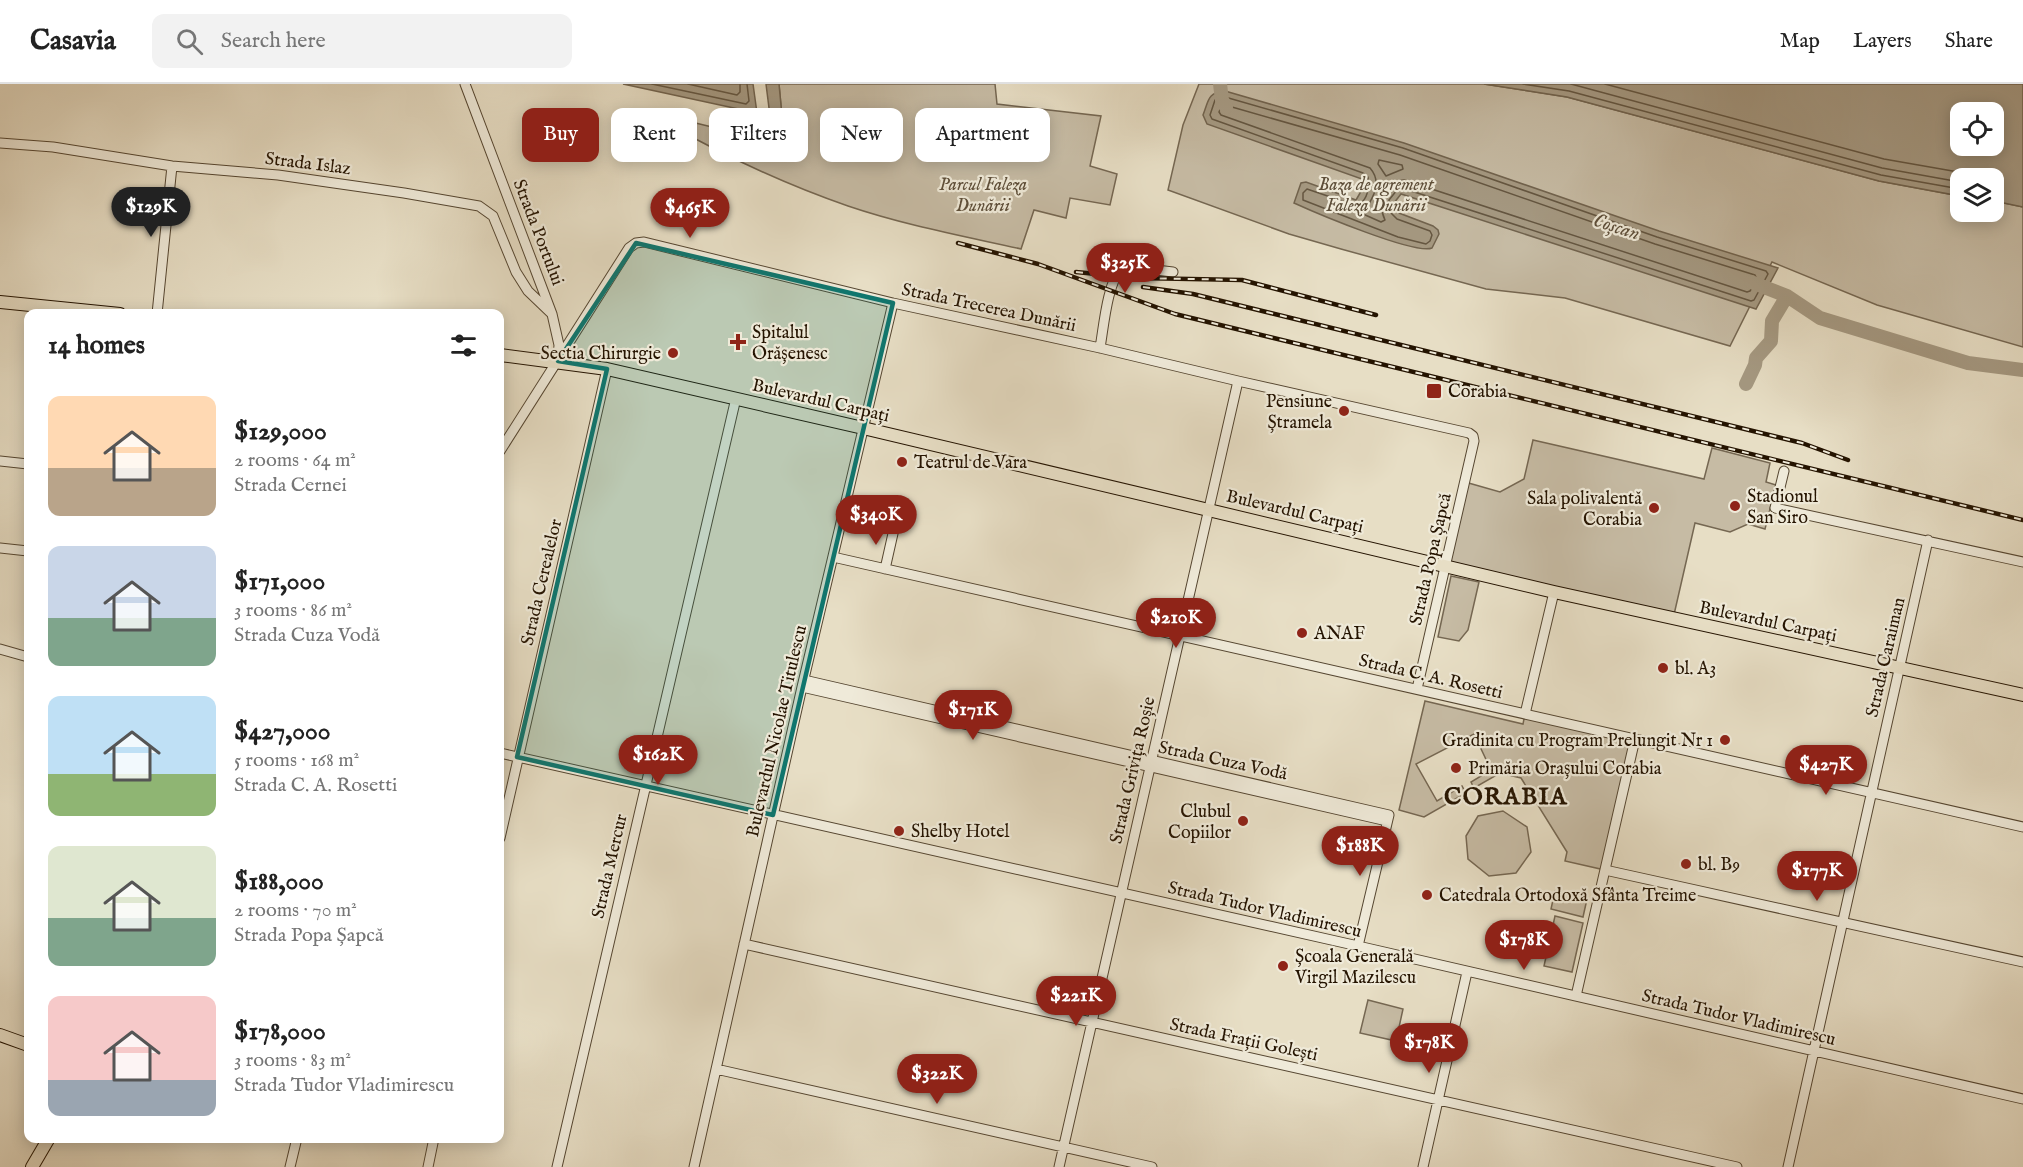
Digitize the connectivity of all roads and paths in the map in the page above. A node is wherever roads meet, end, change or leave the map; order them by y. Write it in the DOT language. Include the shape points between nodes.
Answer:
graph roads {
  1 [pos="465,84"];
  2 [pos="0,143"];
  3 [pos="172,166"];
  4 [pos="1173,272"];
  5 [pos="0,302"];
  6 [pos="893,303"];
  7 [pos="70,309"];
  8 [pos="158,309"];
  9 [pos="552,314"];
  10 [pos="1100,348"];
  11 [pos="504,355"];
  12 [pos="558,361"];
  13 [pos="607,369"];
  14 [pos="1238,381"];
  15 [pos="735,398"];
  16 [pos="863,428"];
  17 [pos="1473,436"];
  18 [pos="504,445"];
  19 [pos="0,461"];
  20 [pos="24,464"];
  21 [pos="1784,471"];
  22 [pos="1208,509"];
  23 [pos="894,529"];
  24 [pos="1928,540"];
  25 [pos="0,548"];
  26 [pos="24,551"];
  27 [pos="832,557"];
  28 [pos="2023,562"];
  29 [pos="1446,566"];
  30 [pos="885,569"];
  31 [pos="1554,592"];
  32 [pos="1180,636"];
  33 [pos="0,649"];
  34 [pos="24,656"];
  35 [pos="1899,668"];
  36 [pos="803,683"];
  37 [pos="1417,689"];
  38 [pos="2023,695"];
  39 [pos="1526,714"];
  40 [pos="1635,739"];
  41 [pos="504,754"];
  42 [pos="517,757"];
  43 [pos="1151,764"];
  44 [pos="645,786"];
  45 [pos="1872,792"];
  46 [pos="773,815"];
  47 [pos="504,819"];
  48 [pos="2023,827"];
  49 [pos="1605,870"];
  50 [pos="1121,893"];
  51 [pos="1843,922"];
  52 [pos="744,944"];
  53 [pos="1358,946"];
  54 [pos="2023,962"];
  55 [pos="1467,972"];
  56 [pos="1576,996"];
  57 [pos="1091,1022"];
  58 [pos="0,1035"];
  59 [pos="24,1044"];
  60 [pos="1814,1051"];
  61 [pos="716,1069"];
  62 [pos="1438,1098"];
  63 [pos="2023,1099"];
  64 [pos="46,1143"];
  65 [pos="296,1143"];
  66 [pos="433,1143"];
  67 [pos="1062,1147"];
  68 [pos="32,1167"];
  69 [pos="290,1167"];
  70 [pos="428,1167"];
  71 [pos="557,1167"];
  72 [pos="694,1167"];
  73 [pos="1059,1167"];
  74 [pos="1152,1167"];
  75 [pos="1422,1167"];
  76 [pos="1737,1167"];
  77 [pos="1788,1167"];
  1 -- 9 [label="street, Strada Portului"];
  2 -- 3 [label="street, Strada Islaz" via="53,147"];
  3 -- 8 [label="street"];
  3 -- 9 [label="street, Strada Islaz" via="278,175 479,206 493,216 528,291"];
  4 -- 10 [label="street" via="1122,266"];
  5 -- 7 [label="main road"];
  6 -- 10 [label="street, Strada Trecerea Dunării"];
  6 -- 12 [label="street, Strada Trecerea Dunării" via="636,243 629,248"];
  6 -- 16 [label="street, Bulevardul Nicolae Titulescu"];
  9 -- 12 [label="street, Strada Portului" via="559,345"];
  10 -- 14 [label="street, Strada Trecerea Dunării"];
  11 -- 12 [label="main road, Bulevardul Carpați"];
  12 -- 13 [label="main road, Bulevardul Carpați"];
  12 -- 18 [label="street"];
  13 -- 15 [label="main road, Bulevardul Carpați"];
  13 -- 42 [label="street, Strada Cerealelor"];
  14 -- 17 [label="street, Strada Trecerea Dunării"];
  14 -- 22 [label="street, Strada Grivița Roșie"];
  15 -- 16 [label="main road, Bulevardul Carpați"];
  15 -- 44 [label="street, Strada Mercur"];
  16 -- 22 [label="main road, Bulevardul Carpați"];
  16 -- 27 [label="street, Bulevardul Nicolae Titulescu"];
  17 -- 29 [label="street, Strada Popa Șapcă"];
  19 -- 20 [label="street"];
  21 -- 24 [label="street" via="1775,508"];
  22 -- 29 [label="main road, Bulevardul Carpați"];
  22 -- 32 [label="street, Strada Grivița Roșie"];
  23 -- 30 [label="street"];
  24 -- 28 [label="street"];
  24 -- 35 [label="street, Strada Caraiman"];
  25 -- 26 [label="street"];
  27 -- 30 [label="street, Strada C. A. Rosetti"];
  27 -- 36 [label="street, Bulevardul Nicolae Titulescu"];
  29 -- 31 [label="main road, Bulevardul Carpați"];
  29 -- 37 [label="street, Strada Popa Șapcă"];
  30 -- 32 [label="street, Strada C. A. Rosetti"];
  31 -- 35 [label="main road, Bulevardul Carpați"];
  31 -- 39 [label="street"];
  32 -- 37 [label="street, Strada C. A. Rosetti"];
  32 -- 43 [label="street, Strada Grivița Roșie"];
  33 -- 34 [label="street"];
  35 -- 38 [label="main road, Bulevardul Carpați"];
  35 -- 45 [label="street, Strada Caraiman"];
  36 -- 43 [label="street, Strada Cuza Vodă"];
  36 -- 46 [label="street, Bulevardul Nicolae Titulescu"];
  37 -- 39 [label="street, Strada C. A. Rosetti"];
  39 -- 40 [label="street, Strada C. A. Rosetti"];
  40 -- 45 [label="street, Strada C. A. Rosetti"];
  40 -- 49 [label="street"];
  41 -- 42 [label="street, Strada Tudor Vladimirescu"];
  42 -- 44 [label="street, Strada Tudor Vladimirescu"];
  42 -- 47 [label="street, Strada Cerealelor"];
  43 -- 50 [label="street, Strada Grivița Roșie"];
  43 -- 53 [label="street, Strada Cuza Vodă" via="1388,818"];
  44 -- 46 [label="street, Strada Tudor Vladimirescu"];
  44 -- 71 [label="street, Strada Mercur"];
  45 -- 48 [label="street, Strada C. A. Rosetti"];
  45 -- 51 [label="street, Strada Caraiman"];
  46 -- 50 [label="street, Strada Tudor Vladimirescu"];
  46 -- 52 [label="street, Bulevardul Nicolae Titulescu"];
  49 -- 51 [label="street"];
  49 -- 56 [label="street"];
  50 -- 53 [label="street, Strada Tudor Vladimirescu"];
  50 -- 57 [label="street, Strada Grivița Roșie"];
  51 -- 54 [label="street"];
  51 -- 60 [label="street, Strada Caraiman"];
  52 -- 57 [label="street, Strada Frații Golești"];
  52 -- 61 [label="street, Bulevardul Nicolae Titulescu"];
  53 -- 55 [label="street, Strada Tudor Vladimirescu"];
  55 -- 56 [label="street, Strada Tudor Vladimirescu"];
  55 -- 62 [label="street"];
  56 -- 60 [label="street, Strada Tudor Vladimirescu"];
  57 -- 62 [label="street, Strada Frații Golești"];
  57 -- 67 [label="street, Strada Grivița Roșie"];
  58 -- 59 [label="main road"];
  60 -- 63 [label="street, Strada Tudor Vladimirescu"];
  60 -- 77 [label="street, Strada Caraiman"];
  61 -- 67 [label="street"];
  61 -- 72 [label="street, Bulevardul Nicolae Titulescu"];
  62 -- 75 [label="street"];
  62 -- 76 [label="street, Strada Frații Golești"];
  64 -- 68 [label="main road"];
  65 -- 69 [label="street"];
  66 -- 70 [label="street"];
  67 -- 73 [label="street, Strada Grivița Roșie"];
  67 -- 74 [label="street"];
}
